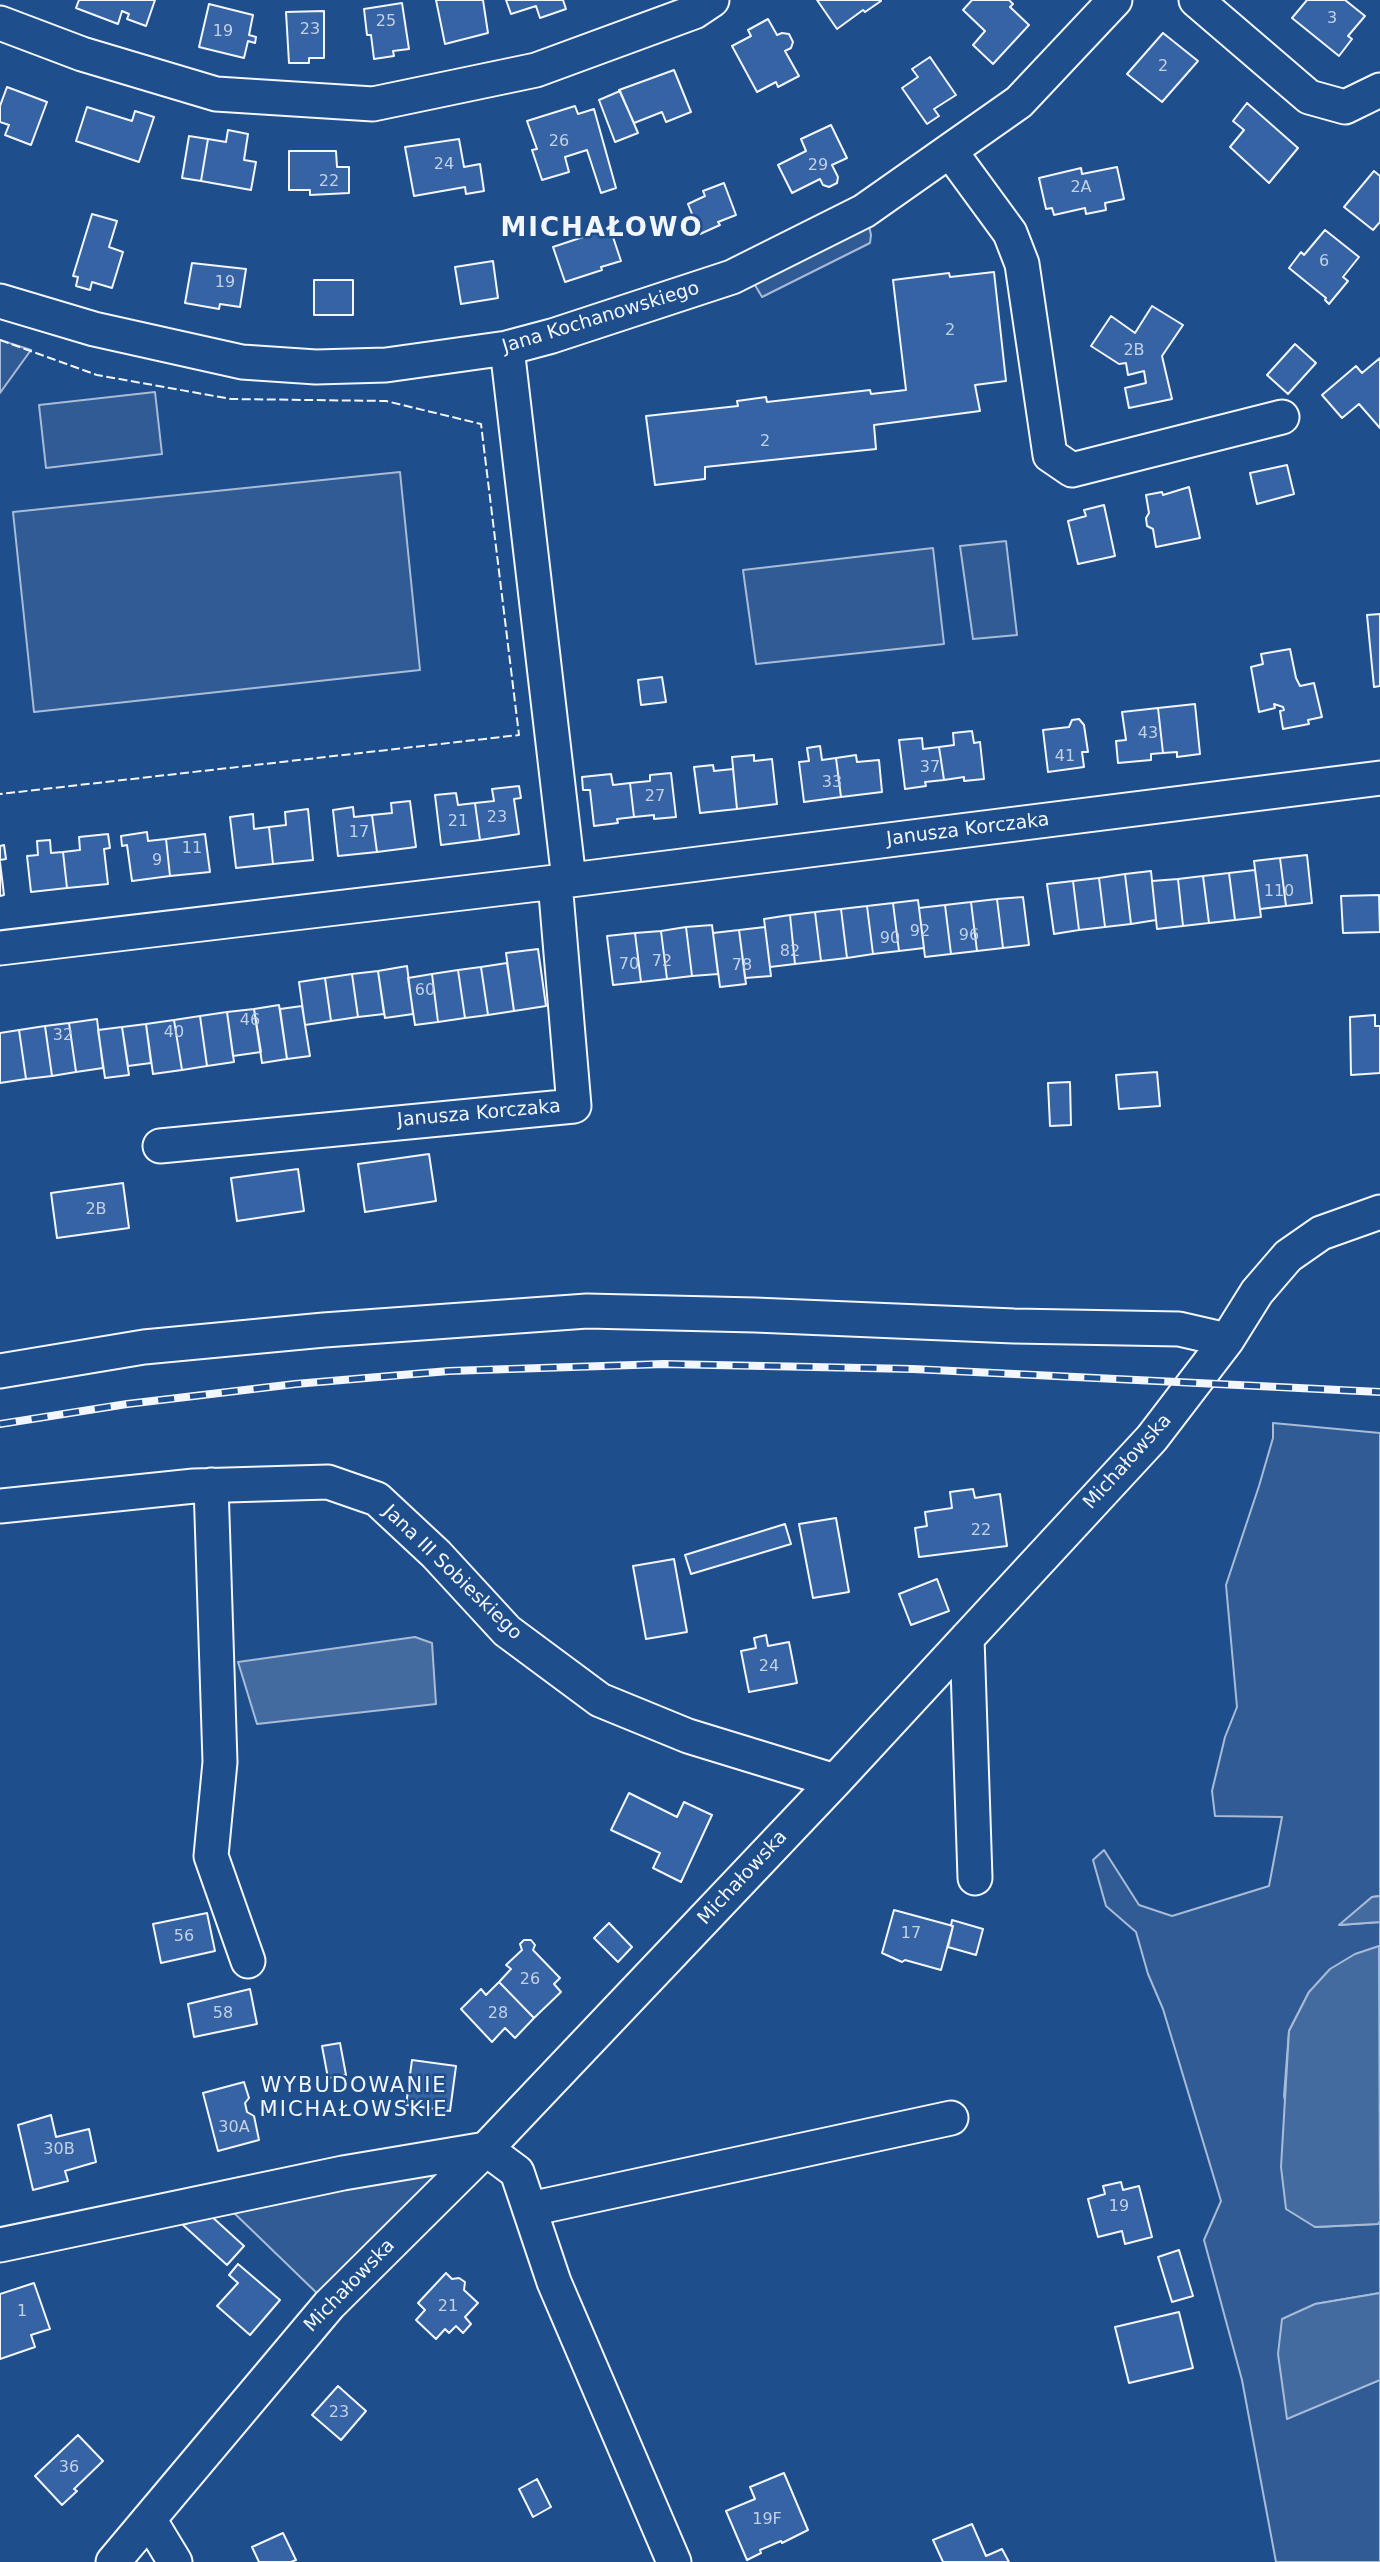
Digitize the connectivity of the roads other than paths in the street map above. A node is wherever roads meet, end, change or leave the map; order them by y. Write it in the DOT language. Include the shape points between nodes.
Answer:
graph roads {
  1 [pos="712,0"];
  2 [pos="1115,0"];
  3 [pos="1196,0"];
  4 [pos="0,23"];
  5 [pos="1380,90"];
  6 [pos="950,151"];
  7 [pos="0,301"];
  8 [pos="507,348"];
  9 [pos="1282,417"];
  10 [pos="1380,778"];
  11 [pos="562,881"];
  12 [pos="0,948"];
  13 [pos="160,1146"];
  14 [pos="1380,1212"];
  15 [pos="1227,1340"];
  16 [pos="0,1371"];
  17 [pos="211,1485"];
  18 [pos="0,1506"];
  19 [pos="968,1638"];
  20 [pos="835,1781"];
  21 [pos="975,1878"];
  22 [pos="248,1961"];
  23 [pos="951,2118"];
  24 [pos="486,2150"];
  25 [pos="530,2209"];
  26 [pos="0,2245"];
  27 [pos="149,2519"];
  28 [pos="113,2562"];
  29 [pos="175,2562"];
  30 [pos="674,2562"];
  1 -- 4 [label="street" via="694,12 536,70 373,104 216,94 82,54"];
  2 -- 6 [label="street, Jana Kochanowskiego" via="1018,102"];
  3 -- 5 [label="street" via="1309,97 1345,107"];
  6 -- 8 [label="street, Jana Kochanowskiego" via="864,211 732,277"];
  6 -- 9 [label="street" via="1010,233 1022,264 1050,455 1072,470"];
  7 -- 8 [label="street, Jana Kochanowskiego" via="94,329 242,362 386,365"];
  8 -- 11 [label="street"];
  10 -- 11 [label="street, Janusza Korczaka"];
  11 -- 12 [label="street, Janusza Korczaka"];
  11 -- 13 [label="street, Janusza Korczaka" via="574,1106"];
  14 -- 15 [label="street, Michałowska" via="1321,1233 1288,1256 1257,1292"];
  15 -- 16 [label="street" via="1179,1329 587,1311 144,1347"];
  15 -- 19 [label="street, Michałowska" via="1153,1438"];
  17 -- 18 [label="street, Jana III Sobieskiego"];
  17 -- 20 [label="street, Jana III Sobieskiego" via="328,1482 377,1499 507,1631 600,1700 688,1736"];
  17 -- 22 [label="street" via="220,1762 211,1856"];
  19 -- 20 [label="street, Michałowska"];
  19 -- 21 [label="street"];
  20 -- 24 [label="street, Michałowska"];
  23 -- 25 [label="street"];
  24 -- 25 [label="street" via="517,2172"];
  24 -- 26 [label="street" via="343,2173"];
  24 -- 27 [label="street, Michałowska" via="329,2305"];
  25 -- 30 [label="street" via="554,2282"];
  27 -- 28 [label="street, Michałowska"];
  27 -- 29 [label="street"];
}
